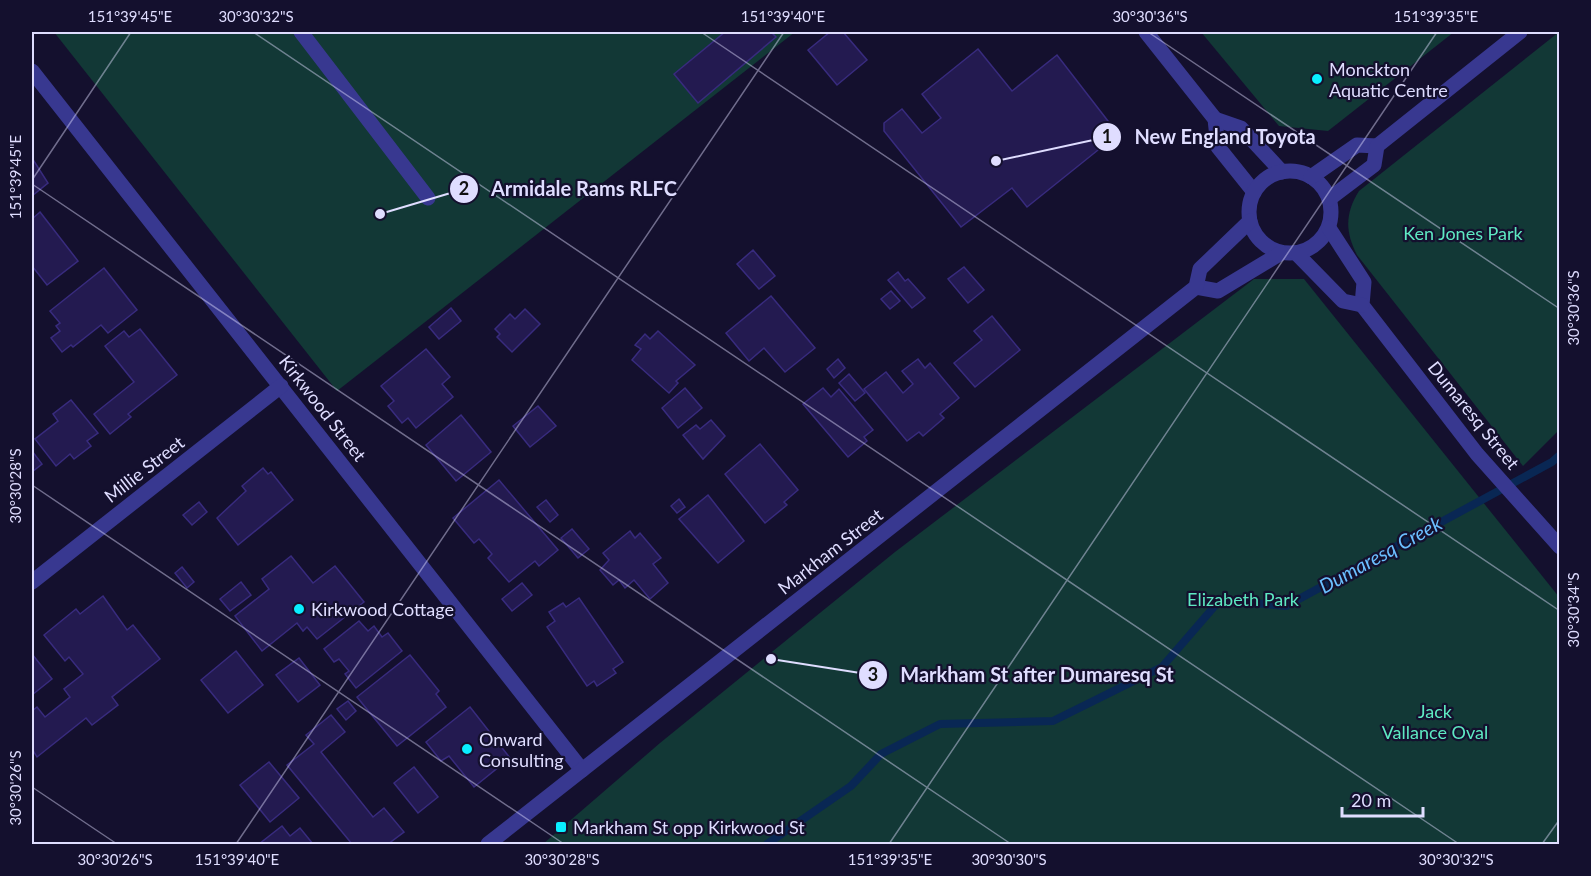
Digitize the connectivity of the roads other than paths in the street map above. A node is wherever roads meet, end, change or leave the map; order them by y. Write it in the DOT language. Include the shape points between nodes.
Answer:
graph roads {
  1 [pos="301,32"];
  2 [pos="1146,32"];
  3 [pos="1520,32"];
  4 [pos="32,71"];
  5 [pos="1215,119"];
  6 [pos="1377,146"];
  7 [pos="1282,172"];
  8 [pos="1311,177"];
  9 [pos="1254,192"];
  10 [pos="428,198"];
  11 [pos="1329,199"];
  12 [pos="1250,221"];
  13 [pos="1329,228"];
  14 [pos="1288,253"];
  15 [pos="1196,287"];
  16 [pos="1362,305"];
  17 [pos="281,386"];
  18 [pos="1555,541"];
  19 [pos="32,582"];
  20 [pos="582,770"];
  21 [pos="488,844"];
  1 -- 10 [label="street"];
  2 -- 5 [label="street"];
  3 -- 6 [label="street"];
  4 -- 17 [label="street, Kirkwood Street"];
  5 -- 7 [label="street" via="1241,128"];
  5 -- 9 [label="street" via="1218,147"];
  6 -- 8 [label="street" via="1358,145"];
  6 -- 11 [label="street" via="1374,165"];
  7 -- 8 [label="street"];
  7 -- 9 [label="street" via="1266,179"];
  8 -- 11 [label="street"];
  9 -- 12 [label="street" via="1249,206"];
  11 -- 13 [label="street"];
  12 -- 14 [label="street" via="1267,246"];
  12 -- 15 [label="street, Markham Street" via="1200,269"];
  13 -- 14 [label="street" via="1310,249"];
  13 -- 16 [label="street" via="1364,282"];
  14 -- 15 [label="street" via="1218,291"];
  14 -- 16 [label="street, Dumaresq Street" via="1343,301"];
  15 -- 20 [label="street, Markham Street"];
  16 -- 18 [label="street, Dumaresq Street" via="1477,454"];
  17 -- 19 [label="street, Millie Street"];
  17 -- 20 [label="street, Kirkwood Street"];
  20 -- 21 [label="street, Markham Street"];
}
